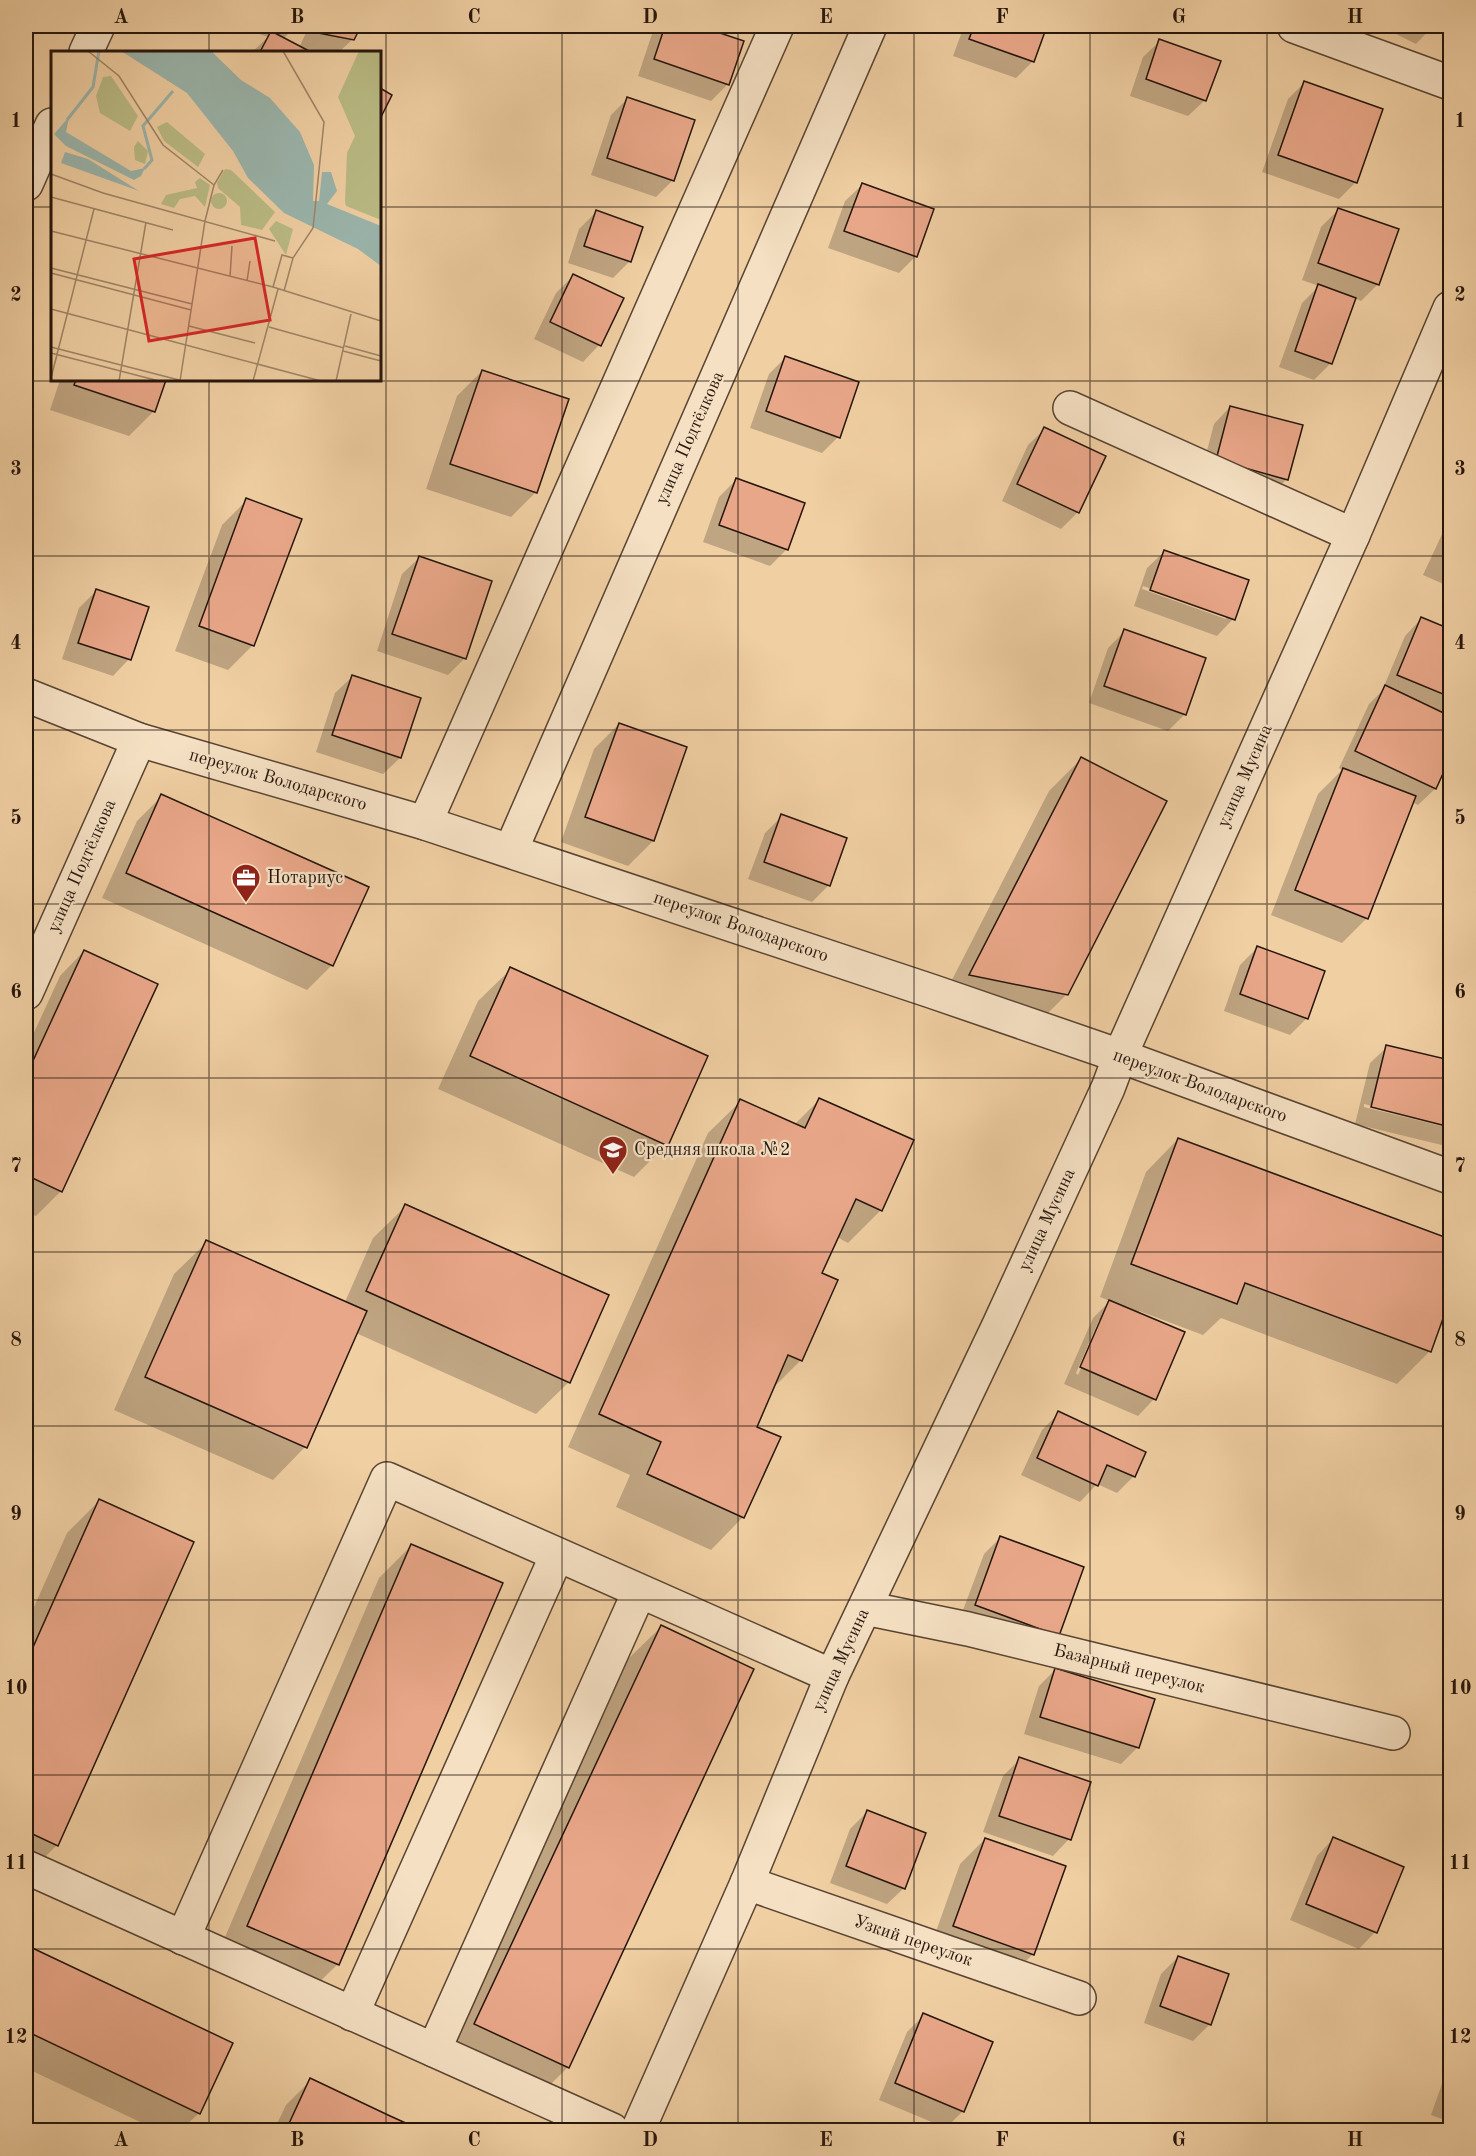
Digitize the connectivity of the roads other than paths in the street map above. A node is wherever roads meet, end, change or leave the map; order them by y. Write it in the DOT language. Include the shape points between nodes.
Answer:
graph roads {
  1 [pos="98,26"];
  2 [pos="777,26"];
  3 [pos="870,26"];
  4 [pos="1294,26"];
  5 [pos="86,51"];
  6 [pos="1450,83"];
  7 [pos="51,127"];
  8 [pos="26,183"];
  9 [pos="1450,308"];
  10 [pos="1070,408"];
  11 [pos="1353,535"];
  12 [pos="26,694"];
  13 [pos="139,740"];
  14 [pos="425,823"];
  15 [pos="511,850"];
  16 [pos="26,993"];
  17 [pos="1120,1056"];
  18 [pos="1450,1177"];
  19 [pos="557,1555"];
  20 [pos="639,1592"];
  21 [pos="865,1608"];
  22 [pos="832,1677"];
  23 [pos="1393,1733"];
  24 [pos="26,1867"];
  25 [pos="747,1883"];
  26 [pos="183,1938"];
  27 [pos="1079,1998"];
  28 [pos="352,2014"];
  29 [pos="434,2050"];
  30 [pos="612,2130"];
  31 [pos="638,2130"];
  1 -- 5 [label="street"];
  2 -- 14 [label="street"];
  3 -- 15 [label="street, улица Подтёлкова"];
  4 -- 6 [label="street"];
  7 -- 8 [label="street"];
  9 -- 11 [label="street, улица Мусина"];
  10 -- 11 [label="street"];
  11 -- 17 [label="street, улица Мусина"];
  12 -- 13 [label="street, переулок Володарского"];
  13 -- 14 [label="street, переулок Володарского"];
  13 -- 16 [label="street, улица Подтёлкова"];
  14 -- 15 [label="street, переулок Володарского"];
  15 -- 17 [label="street, переулок Володарского"];
  17 -- 18 [label="street, переулок Володарского"];
  17 -- 21 [label="street, улица Мусина" via="1049,1218"];
  19 -- 20 [label="street"];
  19 -- 26 [label="street" via="387,1479"];
  19 -- 28 [label="street"];
  20 -- 22 [label="street"];
  20 -- 29 [label="street"];
  21 -- 22 [label="street, улица Мусина"];
  21 -- 23 [label="street, Базарный переулок" via="968,1629"];
  22 -- 25 [label="street, улица Мусина"];
  24 -- 26 [label="street"];
  25 -- 27 [label="street, Узкий переулок"];
  25 -- 31 [label="street, улица Мусина"];
  26 -- 28 [label="street"];
  28 -- 29 [label="street"];
  29 -- 30 [label="street"];
}
